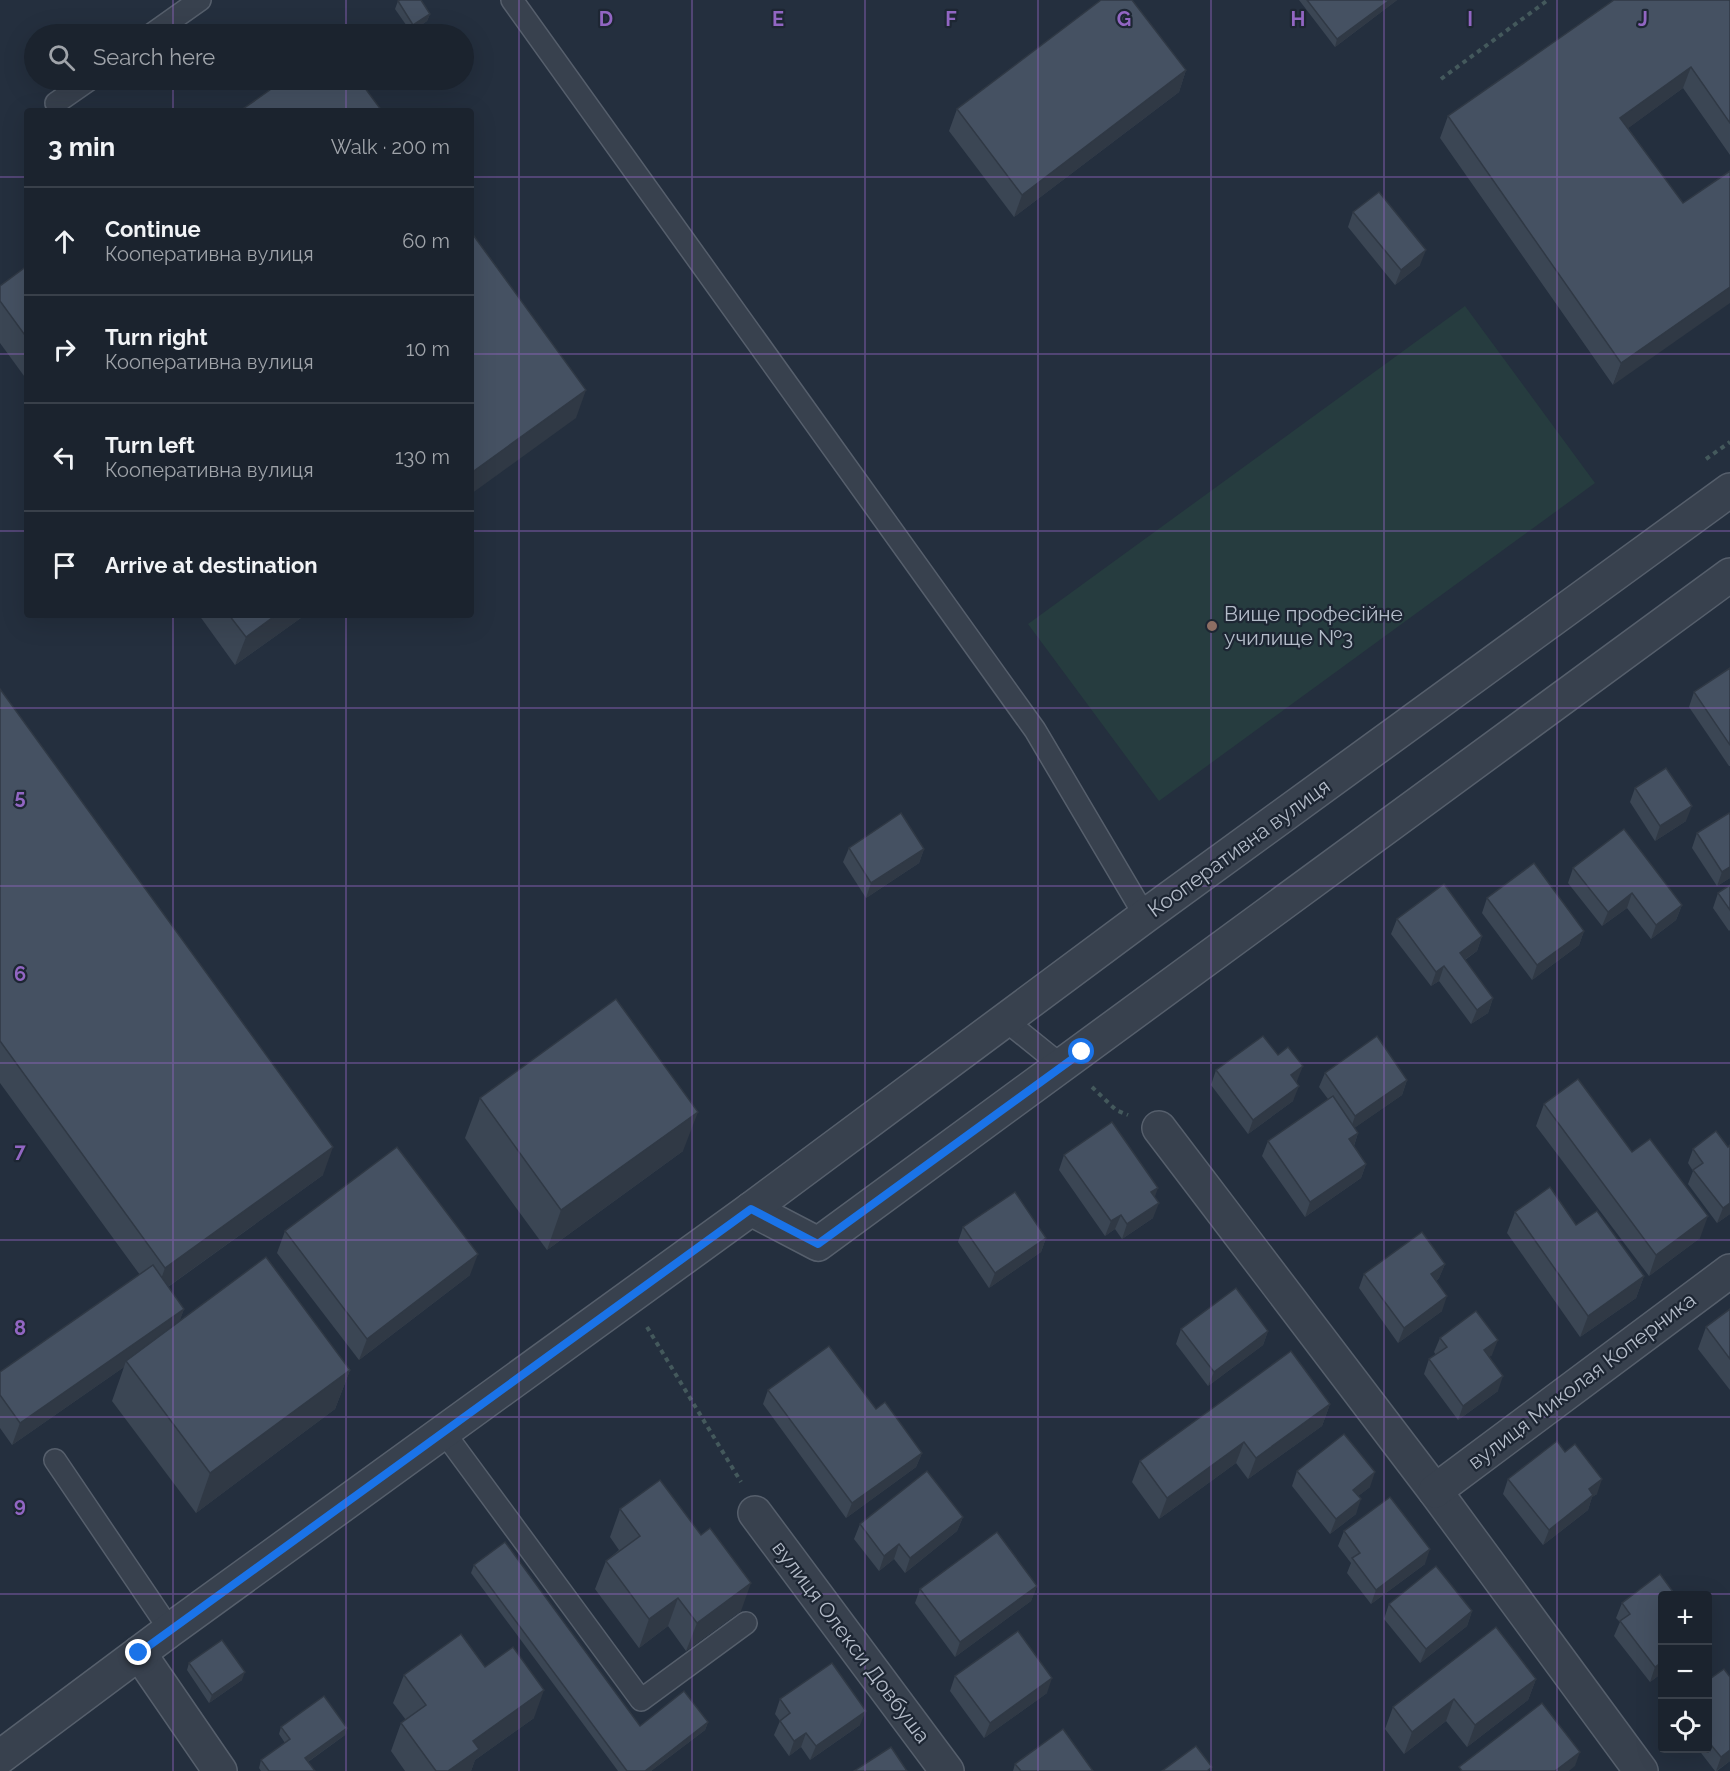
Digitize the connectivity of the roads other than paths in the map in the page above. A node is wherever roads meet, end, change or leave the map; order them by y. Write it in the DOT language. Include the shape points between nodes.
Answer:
graph roads {
  1 [pos="200,0"];
  2 [pos="512,0"];
  3 [pos="166,24"];
  4 [pos="75,90"];
  5 [pos="56,103"];
  6 [pos="1725,504"];
  7 [pos="1730,574"];
  8 [pos="1145,916"];
  9 [pos="1005,1020"];
  10 [pos="1067,1062"];
  11 [pos="1159,1128"];
  12 [pos="751,1209"];
  13 [pos="1730,1271"];
  14 [pos="443,1431"];
  15 [pos="55,1460"];
  16 [pos="1434,1491"];
  17 [pos="755,1513"];
  18 [pos="746,1623"];
  19 [pos="170,1630"];
  20 [pos="139,1653"];
  21 [pos="0,1757"];
  22 [pos="220,1771"];
  23 [pos="947,1771"];
  24 [pos="1641,1771"];
  1 -- 3 [label="lane"];
  2 -- 8 [label="lane" via="1035,730"];
  4 -- 5 [label="lane"];
  6 -- 8 [label="street, Кооперативна вулиця"];
  7 -- 10 [label="street"];
  8 -- 9 [label="street, Кооперативна вулиця"];
  9 -- 10 [label="lane"];
  9 -- 12 [label="street, Кооперативна вулиця"];
  10 -- 12 [label="street" via="818,1244"];
  11 -- 16 [label="street"];
  12 -- 14 [label="street, Кооперативна вулиця"];
  13 -- 16 [label="street, вулиця Миколая Коперника"];
  14 -- 18 [label="lane" via="641,1700"];
  14 -- 19 [label="street, Кооперативна вулиця"];
  15 -- 19 [label="lane"];
  16 -- 24 [label="street"];
  17 -- 23 [label="street, вулиця Олекси Довбуша"];
  19 -- 20 [label="street, Кооперативна вулиця"];
  20 -- 21 [label="street, Кооперативна вулиця"];
  20 -- 22 [label="street"];
}
